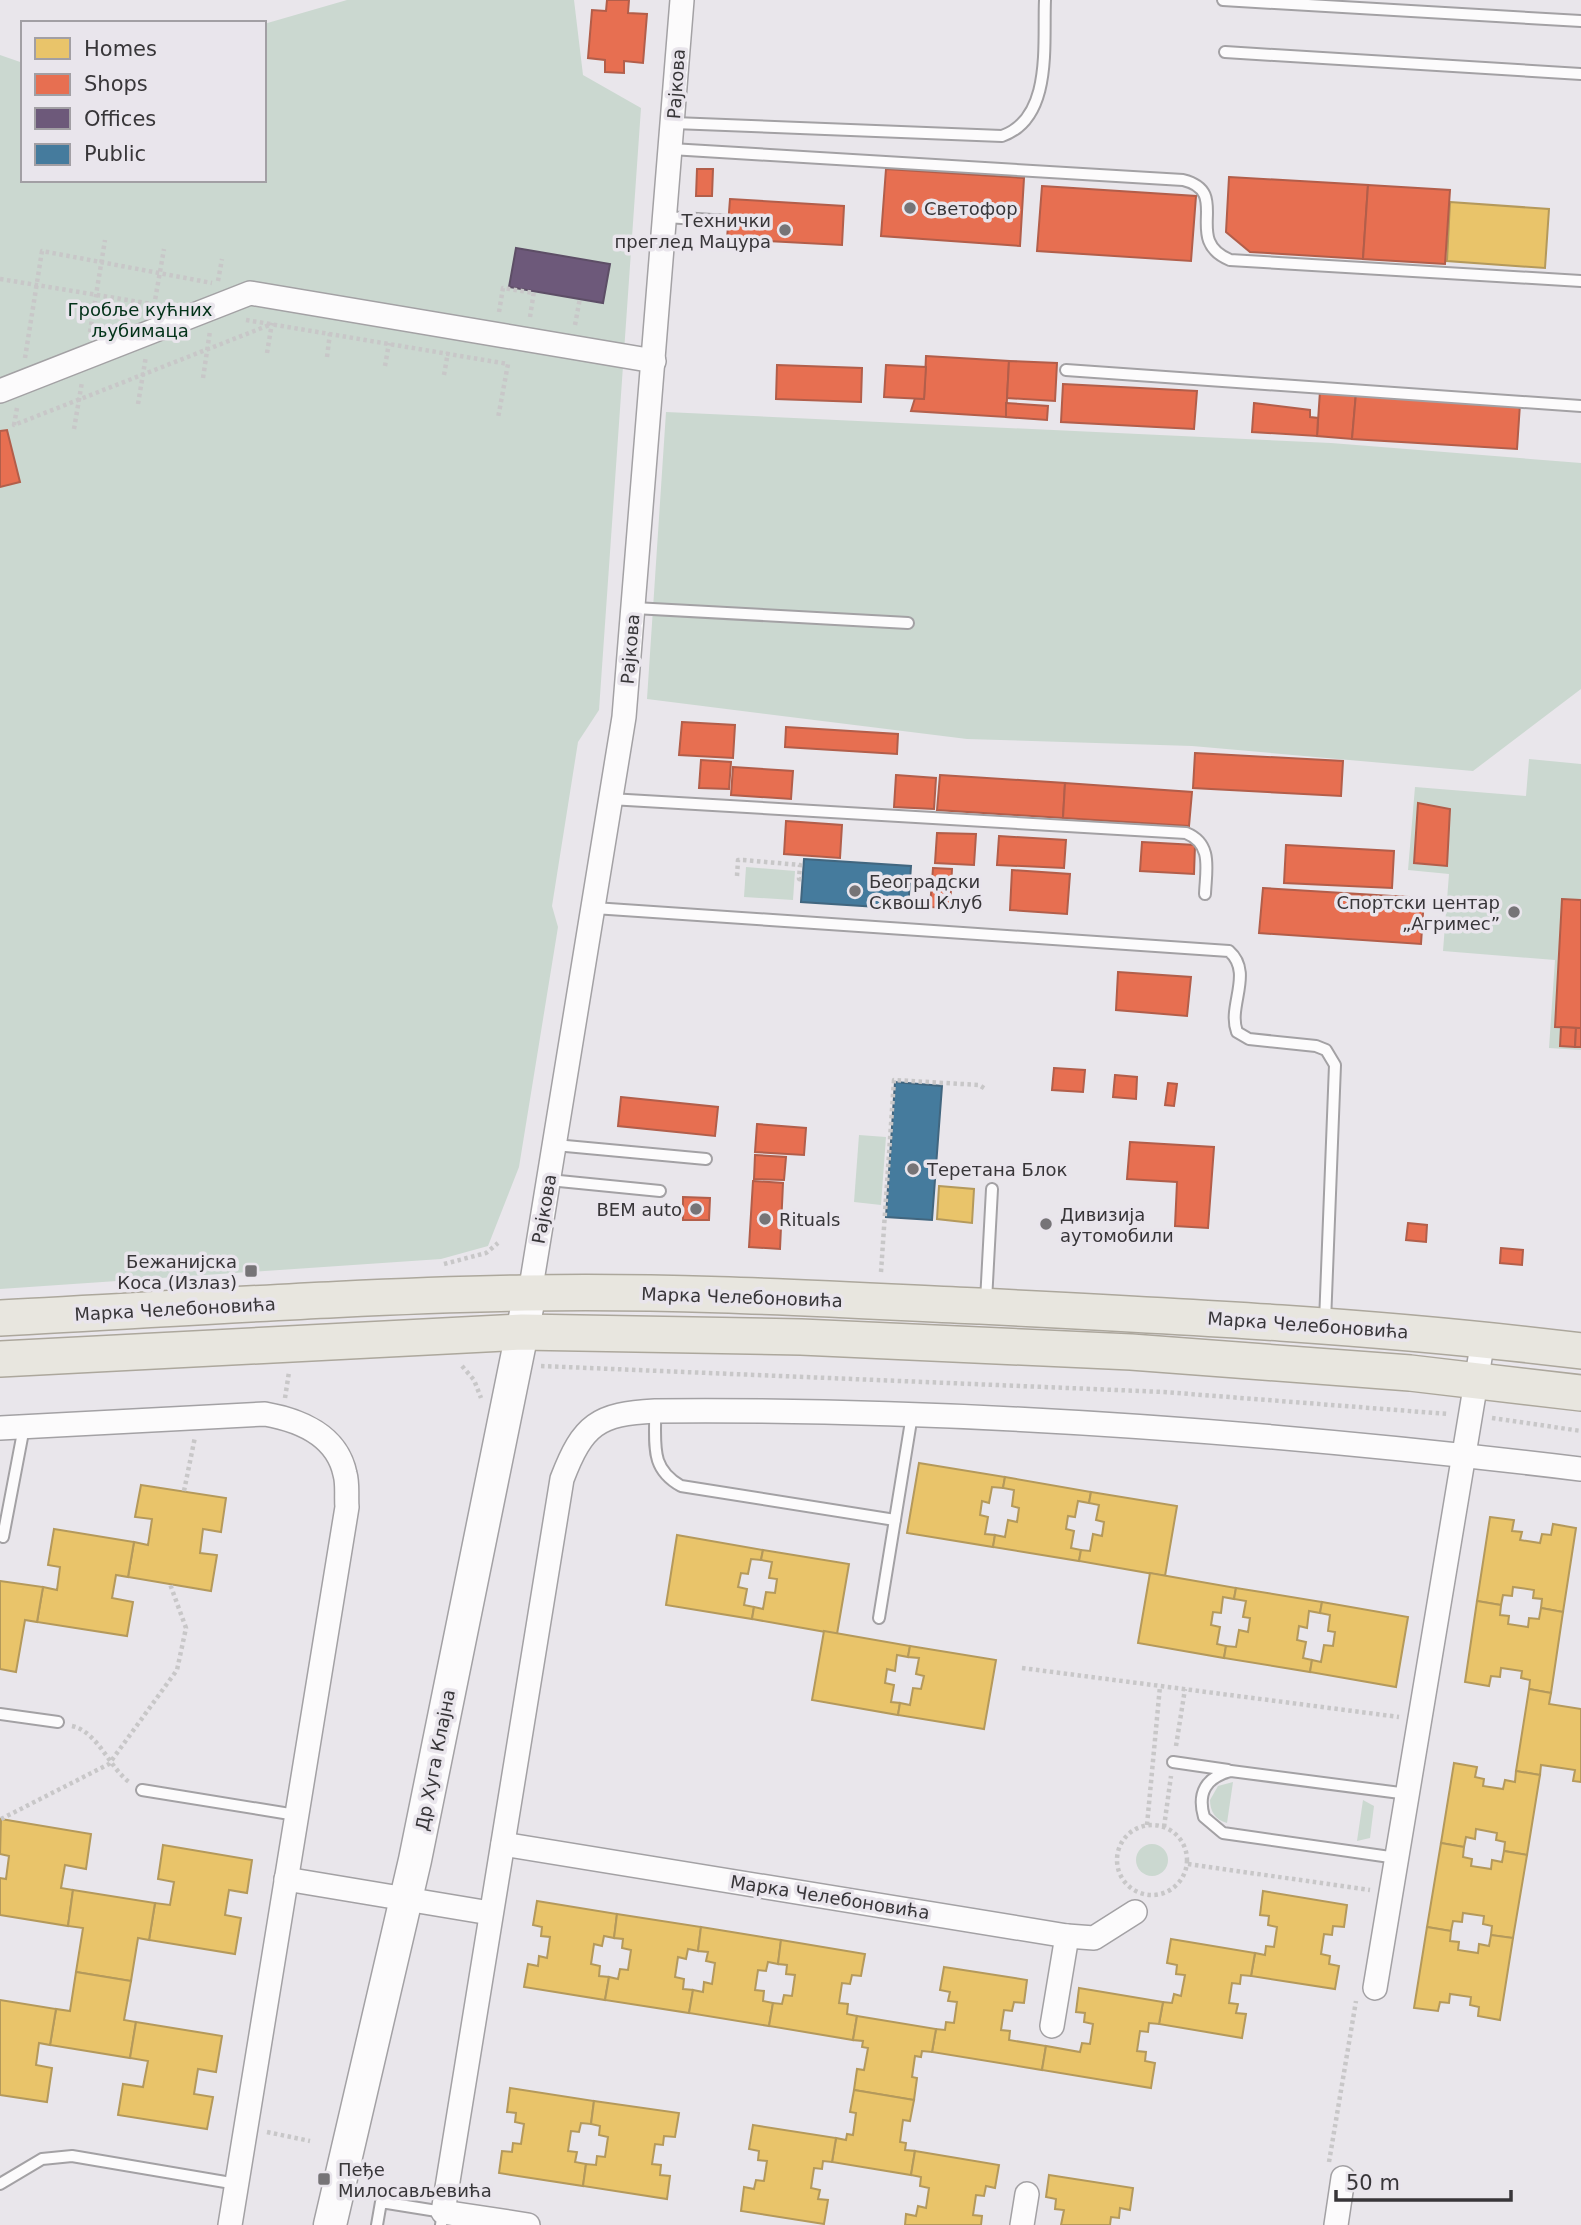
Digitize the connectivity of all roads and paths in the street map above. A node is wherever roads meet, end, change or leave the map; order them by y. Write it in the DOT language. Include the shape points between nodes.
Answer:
graph roads {
  1 [pos="682,0"];
  2 [pos="1045,0"];
  3 [pos="1223,0"];
  4 [pos="1581,21"];
  5 [pos="1225,51"];
  6 [pos="1581,74"];
  7 [pos="674,123"];
  8 [pos="671,149"];
  9 [pos="666,217"];
  10 [pos="728,221"];
  11 [pos="42,251"];
  12 [pos="0,279"];
  13 [pos="1581,281"];
  14 [pos="503,288"];
  15 [pos="250,293"];
  16 [pos="534,293"];
  17 [pos="200,312"];
  18 [pos="653,361"];
  19 [pos="1066,370"];
  20 [pos="0,391"];
  21 [pos="1581,406"];
  22 [pos="498,418"];
  23 [pos="634,608"];
  24 [pos="908,623"];
  25 [pos="610,799"];
  26 [pos="737,876"];
  27 [pos="803,880"];
  28 [pos="1205,894"];
  29 [pos="594,908"];
  30 [pos="987,1090"];
  31 [pos="555,1145"];
  32 [pos="706,1158"];
  33 [pos="549,1180"];
  34 [pos="992,1189"];
  35 [pos="660,1191"];
  36 [pos="498,1243"];
  37 [pos="444,1264"];
  38 [pos="881,1272"];
  39 [pos="530,1293"];
  40 [pos="986,1307"];
  41 [pos="0,1318"];
  42 [pos="1325,1326"];
  43 [pos="522,1332"];
  44 [pos="1483,1340"];
  45 [pos="1581,1351"];
  46 [pos="0,1359"];
  47 [pos="290,1360"];
  48 [pos="557,1367"];
  49 [pos="1478,1380"];
  50 [pos="1581,1393"];
  51 [pos="655,1411"];
  52 [pos="912,1415"];
  53 [pos="1472,1416"];
  54 [pos="282,1417"];
  55 [pos="198,1418"];
  56 [pos="24,1427"];
  57 [pos="0,1428"];
  58 [pos="1581,1431"];
  59 [pos="1465,1455"];
  60 [pos="1581,1469"];
  61 [pos="184,1491"];
  62 [pos="895,1520"];
  63 [pos="3,1538"];
  64 [pos="170,1584"];
  65 [pos="879,1618"];
  66 [pos="1022,1668"];
  67 [pos="1160,1686"];
  68 [pos="0,1714"];
  69 [pos="1420,1719"];
  70 [pos="58,1722"];
  71 [pos="1173,1762"];
  72 [pos="109,1764"];
  73 [pos="1231,1771"];
  74 [pos="142,1790"];
  75 [pos="1408,1794"];
  76 [pos="296,1815"];
  77 [pos="1,1819"];
  78 [pos="1147,1825"];
  79 [pos="503,1844"];
  80 [pos="1397,1858"];
  81 [pos="1188,1864"];
  82 [pos="286,1879"];
  83 [pos="1391,1894"];
  84 [pos="406,1899"];
  85 [pos="1135,1912"];
  86 [pos="490,1913"];
  87 [pos="1067,1936"];
  88 [pos="1367,1988"];
  89 [pos="1052,2026"];
  90 [pos="246,2127"];
  91 [pos="310,2141"];
  92 [pos="1343,2178"];
  93 [pos="0,2184"];
  94 [pos="237,2184"];
  95 [pos="1027,2194"];
  96 [pos="442,2218"];
  97 [pos="230,2225"];
  98 [pos="330,2225"];
  99 [pos="377,2225"];
  100 [pos="528,2225"];
  101 [pos="1022,2225"];
  102 [pos="1336,2225"];
  1 -- 7 [label="street, Рајкова"];
  2 -- 7 [label="lane" via="1035,105 1026,121 1002,136"];
  3 -- 4 [label="lane"];
  5 -- 6 [label="lane"];
  7 -- 8 [label="street, Рајкова"];
  8 -- 9 [label="street, Рајкова"];
  8 -- 13 [label="lane" via="1183,180 1204,189 1208,198 1205,235 1212,247 1230,260"];
  9 -- 10 [label="lane"];
  9 -- 18 [label="street, Рајкова"];
  11 -- 15 [label="path"];
  12 -- 17 [label="path"];
  14 -- 16 [label="path"];
  15 -- 17 [label="street"];
  15 -- 18 [label="street"];
  17 -- 20 [label="street"];
  17 -- 22 [label="path" via="508,364"];
  18 -- 23 [label="street, Рајкова"];
  19 -- 21 [label="lane"];
  23 -- 24 [label="lane"];
  23 -- 25 [label="street, Рајкова" via="624,717"];
  25 -- 28 [label="lane" via="1186,833 1204,846"];
  25 -- 29 [label="street, Рајкова"];
  26 -- 27 [label="path" via="738,860 743,860 800,864 799,879"];
  29 -- 31 [label="street, Рајкова"];
  29 -- 42 [label="lane" via="1229,951 1241,973 1237,1032 1249,1039 1326,1049 1335,1065"];
  30 -- 38 [label="path" via="979,1085 894,1080"];
  31 -- 32 [label="lane"];
  31 -- 33 [label="street, Рајкова"];
  33 -- 35 [label="lane"];
  33 -- 39 [label="street, Рајкова"];
  34 -- 40 [label="lane"];
  36 -- 37 [label="path" via="486,1253"];
  39 -- 40 [label="main road, Марка Челебоновића" via="814,1298"];
  39 -- 41 [label="main road, Марка Челебоновића"];
  39 -- 43 [label="main road, Др Хуга Клајна"];
  40 -- 42 [label="main road, Марка Челебоновића"];
  42 -- 44 [label="main road, Марка Челебоновића"];
  43 -- 46 [label="main road"];
  43 -- 49 [label="main road" via="801,1337 1131,1352"];
  43 -- 84 [label="main road, Др Хуга Клајна"];
  44 -- 45 [label="main road, Марка Челебоновића"];
  44 -- 49 [label="street"];
  47 -- 54 [label="path"];
  48 -- 53 [label="path" via="1164,1392"];
  49 -- 50 [label="main road"];
  49 -- 53 [label="street"];
  51 -- 52 [label="street"];
  51 -- 62 [label="lane" via="657,1463 666,1478 681,1486"];
  51 -- 79 [label="street" via="617,1413 602,1420 582,1437 562,1479"];
  52 -- 59 [label="street" via="1244,1434"];
  52 -- 62 [label="lane"];
  53 -- 58 [label="path"];
  53 -- 59 [label="street"];
  54 -- 55 [label="street"];
  54 -- 76 [label="street" via="304,1424 335,1450 345,1473 347,1507"];
  55 -- 56 [label="street"];
  55 -- 61 [label="path"];
  56 -- 57 [label="street"];
  56 -- 63 [label="lane"];
  59 -- 60 [label="street"];
  59 -- 69 [label="street"];
  62 -- 65 [label="lane"];
  64 -- 72 [label="path" via="186,1628 177,1670"];
  66 -- 67 [label="path"];
  67 -- 69 [label="path"];
  67 -- 78 [label="path"];
  68 -- 70 [label="lane"];
  69 -- 75 [label="street"];
  70 -- 72 [label="path" via="81,1728"];
  71 -- 73 [label="lane"];
  72 -- 74 [label="path"];
  72 -- 77 [label="path"];
  73 -- 75 [label="lane"];
  73 -- 80 [label="lane" via="1218,1774 1202,1793 1204,1817 1223,1833"];
  74 -- 76 [label="lane"];
  75 -- 80 [label="street"];
  76 -- 82 [label="street"];
  78 -- 81 [label="path" via="1174,1832 1187,1852"];
  78 -- 81 [label="path" via="1130,1833 1118,1852 1117,1863 1126,1884 1146,1895 1168,1892"];
  79 -- 86 [label="street"];
  79 -- 87 [label="street, Марка Челебоновића"];
  80 -- 83 [label="street"];
  81 -- 83 [label="path"];
  82 -- 84 [label="street"];
  82 -- 90 [label="street"];
  83 -- 88 [label="street"];
  84 -- 86 [label="street"];
  84 -- 98 [label="main road, Др Хуга Клајна"];
  85 -- 87 [label="street, Марка Челебоновића" via="1094,1938"];
  86 -- 96 [label="street"];
  87 -- 89 [label="street"];
  88 -- 92 [label="path" via="1328,2168"];
  90 -- 91 [label="path"];
  90 -- 94 [label="street"];
  92 -- 102 [label="street"];
  93 -- 94 [label="lane" via="42,2160 72,2156"];
  94 -- 97 [label="street"];
  95 -- 101 [label="street"];
  96 -- 99 [label="lane" via="381,2202"];
  96 -- 100 [label="street"];
}
